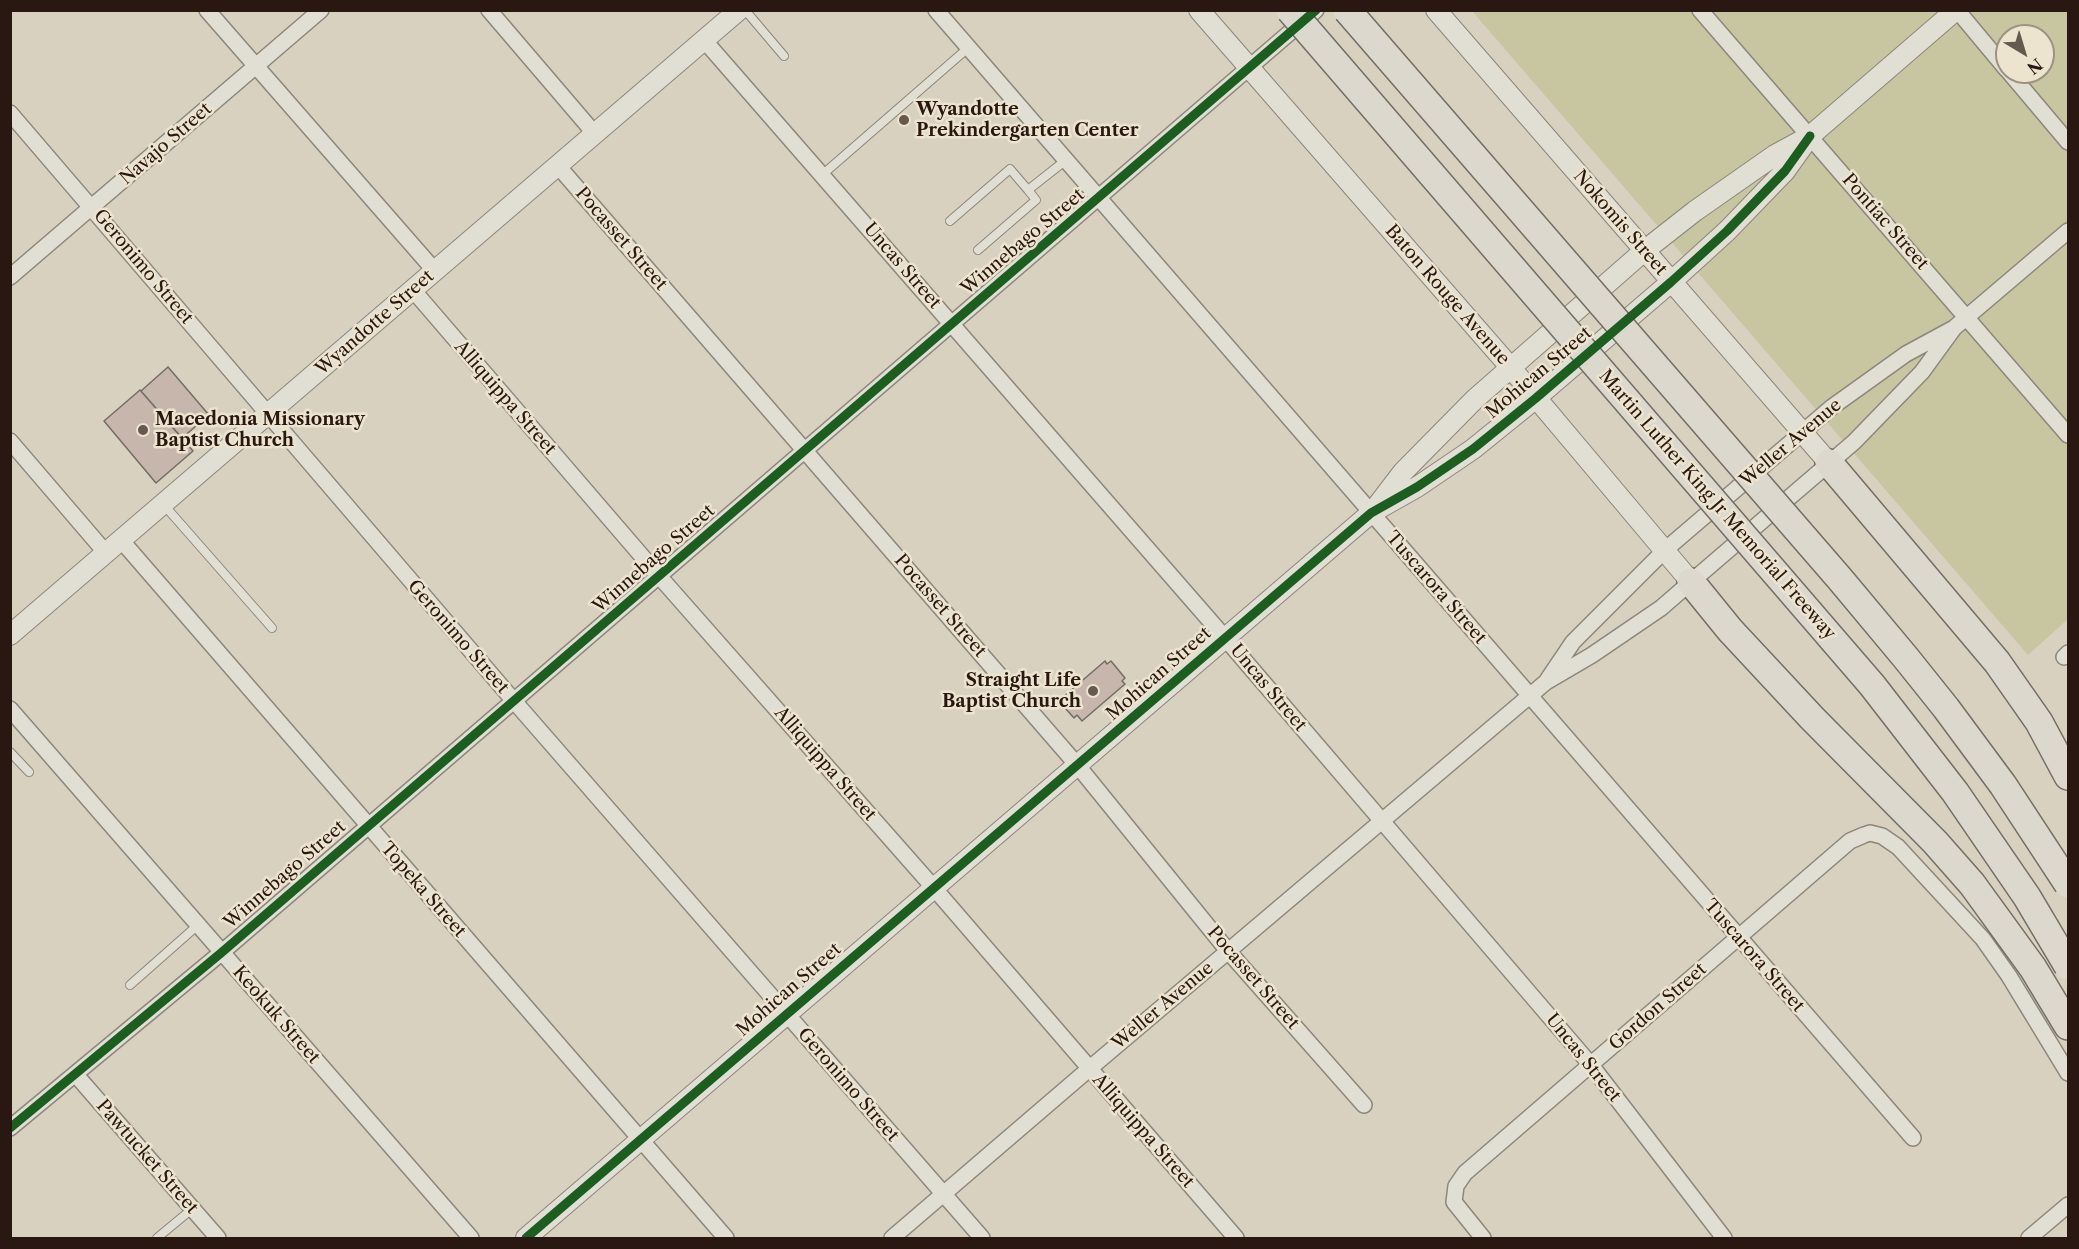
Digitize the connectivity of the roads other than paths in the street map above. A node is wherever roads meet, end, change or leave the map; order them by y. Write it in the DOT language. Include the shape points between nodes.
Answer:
graph roads {
  1 [pos="207,10"];
  2 [pos="321,10"];
  3 [pos="489,10"];
  4 [pos="739,10"];
  5 [pos="745,10"];
  6 [pos="936,10"];
  7 [pos="1199,10"];
  8 [pos="1290,10"];
  9 [pos="1317,10"];
  10 [pos="1347,10"];
  11 [pos="1436,10"];
  12 [pos="1700,10"];
  13 [pos="1956,10"];
  14 [pos="704,40"];
  15 [pos="968,48"];
  16 [pos="784,56"];
  17 [pos="1995,56"];
  18 [pos="256,66"];
  19 [pos="1250,69"];
  20 [pos="2019,84"];
  21 [pos="10,113"];
  22 [pos="595,134"];
  23 [pos="1810,136"];
  24 [pos="2068,142"];
  25 [pos="1066,160"];
  26 [pos="558,166"];
  27 [pos="822,175"];
  28 [pos="1028,190"];
  29 [pos="1100,198"];
  30 [pos="92,207"];
  31 [pos="950,221"];
  32 [pos="2068,231"];
  33 [pos="978,250"];
  34 [pos="1644,251"];
  35 [pos="435,271"];
  36 [pos="10,277"];
  37 [pos="1671,282"];
  38 [pos="413,290"];
  39 [pos="1967,317"];
  40 [pos="952,324"];
  41 [pos="1954,328"];
  42 [pos="1511,368"];
  43 [pos="1536,398"];
  44 [pos="268,414"];
  45 [pos="1802,432"];
  46 [pos="2068,435"];
  47 [pos="10,441"];
  48 [pos="806,451"];
  49 [pos="1829,463"];
  50 [pos="164,504"];
  51 [pos="1371,513"];
  52 [pos="121,540"];
  53 [pos="1665,550"];
  54 [pos="106,553"];
  55 [pos="659,576"];
  56 [pos="1691,582"];
  57 [pos="272,628"];
  58 [pos="10,635"];
  59 [pos="1226,639"];
  60 [pos="1546,682"];
  61 [pos="1529,697"];
  62 [pos="514,701"];
  63 [pos="10,709"];
  64 [pos="10,752"];
  65 [pos="1078,766"];
  66 [pos="29,772"];
  67 [pos="2068,776"];
  68 [pos="1381,821"];
  69 [pos="367,826"];
  70 [pos="2068,884"];
  71 [pos="934,888"];
  72 [pos="198,926"];
  73 [pos="1737,938"];
  74 [pos="1228,951"];
  75 [pos="221,953"];
  76 [pos="2068,966"];
  77 [pos="130,985"];
  78 [pos="786,1014"];
  79 [pos="2068,1026"];
  80 [pos="1591,1065"];
  81 [pos="1089,1069"];
  82 [pos="2068,1073"];
  83 [pos="76,1075"];
  84 [pos="1364,1105"];
  85 [pos="10,1128"];
  86 [pos="1913,1138"];
  87 [pos="639,1141"];
  88 [pos="944,1195"];
  89 [pos="2068,1205"];
  90 [pos="192,1209"];
  91 [pos="157,1239"];
  92 [pos="218,1239"];
  93 [pos="471,1239"];
  94 [pos="526,1239"];
  95 [pos="726,1239"];
  96 [pos="892,1239"];
  97 [pos="982,1239"];
  98 [pos="1236,1239"];
  99 [pos="1483,1239"];
  100 [pos="1724,1239"];
  101 [pos="2029,1239"];
  1 -- 18 [label="street"];
  2 -- 18 [label="street, Navajo Street"];
  3 -- 22 [label="street"];
  4 -- 14 [label="street, Wyandotte Street"];
  5 -- 16 [label="lane"];
  6 -- 15 [label="street, Tuscarora Street"];
  7 -- 19 [label="street, Baton Rouge Avenue"];
  8 -- 76 [label="highway, Martin Luther King Jr Memorial Freeway, bridge" via="1872,685 1955,792 2027,897"];
  9 -- 19 [label="street, Winnebago Street"];
  10 -- 70 [label="highway, bridge" via="1906,658 2003,785"];
  11 -- 34 [label="street, Nokomis Street"];
  12 -- 23 [label="street, Pontiac Street"];
  13 -- 17 [label="street"];
  13 -- 23 [label="street, Mohican Street"];
  14 -- 22 [label="street, Wyandotte Street"];
  14 -- 27 [label="street, Uncas Street"];
  15 -- 25 [label="street, Tuscarora Street"];
  15 -- 27 [label="lane"];
  18 -- 30 [label="street, Navajo Street"];
  18 -- 35 [label="street"];
  19 -- 29 [label="street, Winnebago Street"];
  19 -- 42 [label="street, Baton Rouge Avenue"];
  20 -- 24 [label="street"];
  21 -- 30 [label="street, Geronimo Street"];
  22 -- 26 [label="street, Wyandotte Street"];
  23 -- 34 [label="street, Mohican Street" via="1775,155"];
  23 -- 37 [label="street, Mohican Street" via="1785,171"];
  23 -- 39 [label="street, Pontiac Street"];
  25 -- 28 [label="lane"];
  25 -- 29 [label="street, Tuscarora Street"];
  26 -- 35 [label="street, Wyandotte Street"];
  26 -- 48 [label="street, Pocasset Street"];
  27 -- 40 [label="street, Uncas Street"];
  28 -- 31 [label="lane" via="1010,169"];
  28 -- 33 [label="lane" via="1036,200"];
  29 -- 40 [label="street, Winnebago Street"];
  29 -- 51 [label="street, Tuscarora Street"];
  30 -- 36 [label="street, Navajo Street"];
  30 -- 44 [label="street, Geronimo Street"];
  32 -- 39 [label="street, Weller Avenue"];
  34 -- 37 [label="street, Nokomis Street"];
  34 -- 42 [label="street, Mohican Street"];
  35 -- 38 [label="street, Wyandotte Street"];
  37 -- 43 [label="street, Mohican Street"];
  37 -- 45 [label="street, Nokomis Street"];
  38 -- 44 [label="street, Wyandotte Street"];
  38 -- 55 [label="street, Alliquippa Street"];
  39 -- 41 [label="street, Weller Avenue"];
  39 -- 46 [label="street, Pontiac Street"];
  40 -- 48 [label="street, Winnebago Street"];
  40 -- 59 [label="street, Uncas Street"];
  41 -- 45 [label="street, Weller Avenue" via="1906,354"];
  41 -- 49 [label="street, Weller Avenue" via="1922,372"];
  42 -- 43 [label="street, Baton Rouge Avenue"];
  42 -- 51 [label="street, Mohican Street" via="1403,472"];
  43 -- 51 [label="street, Mohican Street" via="1473,449"];
  43 -- 53 [label="street, Baton Rouge Avenue"];
  44 -- 50 [label="street, Wyandotte Street"];
  44 -- 62 [label="street, Geronimo Street"];
  45 -- 49 [label="street, Nokomis Street"];
  45 -- 53 [label="street, Weller Avenue"];
  47 -- 54 [label="street"];
  48 -- 55 [label="street, Winnebago Street"];
  48 -- 65 [label="street, Pocasset Street"];
  49 -- 56 [label="street, Weller Avenue"];
  49 -- 67 [label="highway" via="1997,662 2039,722"];
  50 -- 52 [label="street, Wyandotte Street"];
  50 -- 57 [label="lane"];
  51 -- 59 [label="street, Mohican Street"];
  51 -- 61 [label="street, Tuscarora Street"];
  52 -- 54 [label="street, Wyandotte Street"];
  52 -- 69 [label="street, Topeka Street"];
  53 -- 56 [label="street, Baton Rouge Avenue"];
  53 -- 60 [label="street, Weller Avenue" via="1573,642"];
  54 -- 58 [label="street, Wyandotte Street"];
  55 -- 62 [label="street, Winnebago Street"];
  55 -- 71 [label="street, Alliquippa Street"];
  56 -- 60 [label="street, Weller Avenue" via="1651,615"];
  56 -- 79 [label="highway" via="1730,630 1972,884"];
  59 -- 65 [label="street, Mohican Street"];
  59 -- 68 [label="street, Uncas Street"];
  60 -- 61 [label="street, Weller Avenue"];
  61 -- 68 [label="street, Weller Avenue"];
  61 -- 73 [label="street, Tuscarora Street"];
  62 -- 69 [label="street, Winnebago Street"];
  62 -- 78 [label="street, Geronimo Street"];
  63 -- 72 [label="street, Keokuk Street"];
  64 -- 66 [label="lane"];
  65 -- 71 [label="street, Mohican Street"];
  65 -- 74 [label="street, Pocasset Street"];
  68 -- 74 [label="street, Weller Avenue"];
  68 -- 80 [label="street, Uncas Street"];
  69 -- 75 [label="street, Winnebago Street"];
  69 -- 87 [label="street, Topeka Street"];
  71 -- 78 [label="street, Mohican Street"];
  71 -- 81 [label="street, Alliquippa Street"];
  72 -- 75 [label="street, Keokuk Street"];
  72 -- 77 [label="lane"];
  73 -- 80 [label="street, Gordon Street"];
  73 -- 82 [label="street, Gordon Street" via="1850,841 1870,833 1882,836 1898,847 1983,939"];
  73 -- 86 [label="street, Tuscarora Street"];
  74 -- 81 [label="street, Weller Avenue"];
  74 -- 84 [label="street, Pocasset Street"];
  75 -- 83 [label="street, Winnebago Street"];
  75 -- 93 [label="street, Keokuk Street"];
  78 -- 87 [label="street, Mohican Street"];
  78 -- 88 [label="street, Geronimo Street"];
  80 -- 99 [label="street, Gordon Street" via="1466,1173 1454,1192 1456,1206"];
  80 -- 100 [label="street, Uncas Street"];
  81 -- 88 [label="street, Weller Avenue"];
  81 -- 98 [label="street, Alliquippa Street"];
  83 -- 85 [label="street, Winnebago Street"];
  83 -- 90 [label="street, Pawtucket Street"];
  87 -- 94 [label="street, Mohican Street"];
  87 -- 95 [label="street, Topeka Street"];
  88 -- 96 [label="street, Weller Avenue"];
  88 -- 97 [label="street, Geronimo Street"];
  89 -- 101 [label="street"];
  90 -- 91 [label="lane"];
  90 -- 92 [label="street, Pawtucket Street"];
}
